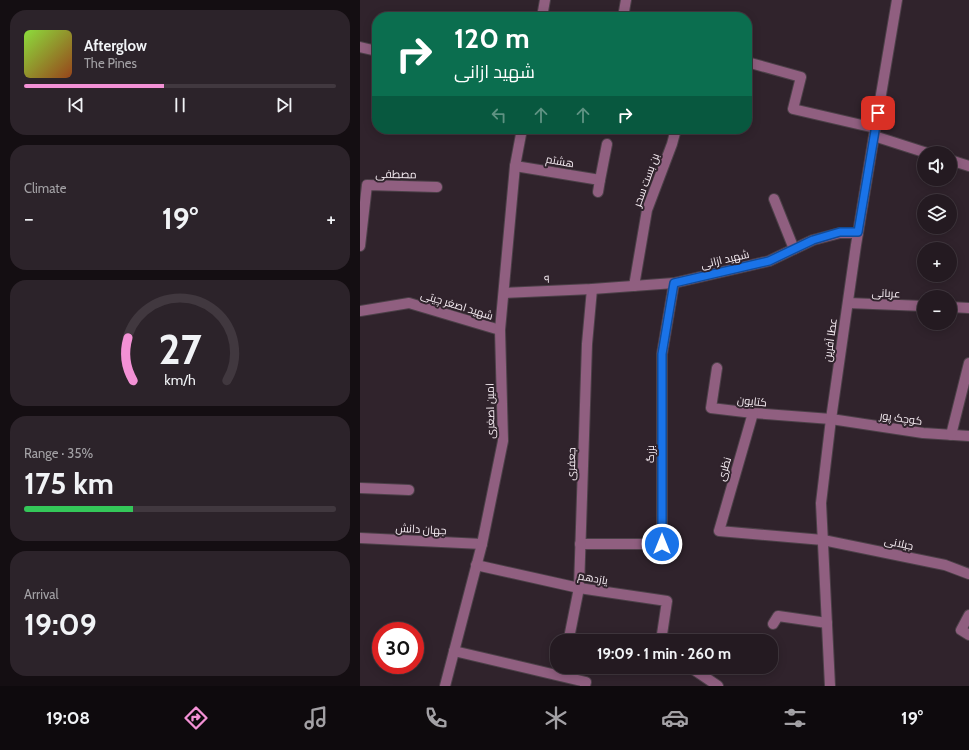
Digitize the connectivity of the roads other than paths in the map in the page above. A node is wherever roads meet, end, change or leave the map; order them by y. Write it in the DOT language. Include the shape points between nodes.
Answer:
graph roads {
  1 [pos="544,0"];
  2 [pos="626,0"];
  3 [pos="897,0"];
  4 [pos="543,12"];
  5 [pos="624,12"];
  6 [pos="360,46"];
  7 [pos="372,50"];
  8 [pos="752,63"];
  9 [pos="874,132"];
  10 [pos="521,134"];
  11 [pos="675,134"];
  12 [pos="606,144"];
  13 [pos="917,149"];
  14 [pos="957,162"];
  15 [pos="516,166"];
  16 [pos="969,166"];
  17 [pos="600,180"];
  18 [pos="437,187"];
  19 [pos="598,192"];
  20 [pos="774,198"];
  21 [pos="858,232"];
  22 [pos="360,246"];
  23 [pos="794,249"];
  24 [pos="674,283"];
  25 [pos="634,286"];
  26 [pos="592,289"];
  27 [pos="504,293"];
  28 [pos="848,303"];
  29 [pos="917,306"];
  30 [pos="957,308"];
  31 [pos="969,308"];
  32 [pos="360,310"];
  33 [pos="500,330"];
  34 [pos="969,363"];
  35 [pos="717,368"];
  36 [pos="753,413"];
  37 [pos="831,419"];
  38 [pos="951,435"];
  39 [pos="969,436"];
  40 [pos="360,488"];
  41 [pos="409,490"];
  42 [pos="360,538"];
  43 [pos="823,540"];
  44 [pos="482,544"];
  45 [pos="580,544"];
  46 [pos="476,565"];
  47 [pos="969,574"];
  48 [pos="579,588"];
  49 [pos="969,615"];
  50 [pos="827,623"];
  51 [pos="773,624"];
  52 [pos="570,634"];
  53 [pos="662,634"];
  54 [pos="969,635"];
  55 [pos="454,651"];
  56 [pos="700,674"];
  57 [pos="445,686"];
  58 [pos="585,686"];
  59 [pos="718,686"];
  60 [pos="830,686"];
  1 -- 4 [label="street"];
  2 -- 5 [label="street"];
  3 -- 9 [label="street, عطا آفرین"];
  6 -- 7 [label="street"];
  8 -- 9 [label="street" via="801,77 793,109"];
  9 -- 13 [label="street"];
  9 -- 21 [label="street, عطا آفرین"];
  10 -- 15 [label="street, امین اصغری"];
  11 -- 25 [label="street, بن بست سحر" via="647,210"];
  12 -- 17 [label="street"];
  14 -- 16 [label="street"];
  15 -- 17 [label="street, هشتم"];
  15 -- 27 [label="street, امین اصغری"];
  17 -- 19 [label="street"];
  18 -- 22 [label="street, مصطفی" via="367,186"];
  20 -- 23 [label="street"];
  21 -- 23 [label="street, شهید ازانی" via="840,232"];
  21 -- 28 [label="street, عطا آفرین"];
  23 -- 24 [label="street, شهید ازانی" via="769,261"];
  24 -- 25 [label="street, شهید ازانی"];
  24 -- 45 [label="street, بزرگ" via="662,354 662,544"];
  25 -- 26 [label="street, شهید ازانی"];
  26 -- 27 [label="street, ۹"];
  26 -- 45 [label="street, جعفری" via="587,344"];
  27 -- 33 [label="street, امین اصغری"];
  28 -- 29 [label="street, عربانی"];
  28 -- 37 [label="street, عطا آفرین"];
  30 -- 31 [label="street"];
  32 -- 33 [label="street, شهید اصغر چیتی" via="410,302"];
  33 -- 44 [label="street, امین اصغری" via="503,441"];
  34 -- 38 [label="street"];
  35 -- 36 [label="street, کتایون" via="710,408"];
  36 -- 37 [label="street, کتایون"];
  36 -- 43 [label="street, نظری" via="719,531"];
  37 -- 38 [label="street, کوچک پور"];
  37 -- 43 [label="street, عطا آفرین" via="821,503"];
  38 -- 39 [label="street, کوچک پور"];
  40 -- 41 [label="street"];
  42 -- 44 [label="street, جهان دانش"];
  43 -- 47 [label="street, جیلانی" via="945,565"];
  43 -- 50 [label="street, عطا آفرین"];
  44 -- 46 [label="street, امین اصغری"];
  45 -- 48 [label="street, جعفری"];
  46 -- 48 [label="street, یازدهم"];
  46 -- 55 [label="street, امین اصغری"];
  48 -- 52 [label="street, جعفری"];
  48 -- 53 [label="street, یازدهم" via="667,602"];
  49 -- 54 [label="street" via="960,630"];
  50 -- 51 [label="street" via="778,616"];
  50 -- 60 [label="street, عطا آفرین"];
  55 -- 57 [label="street, امین اصغری"];
  55 -- 58 [label="street" via="586,682"];
  56 -- 59 [label="street"];
}
